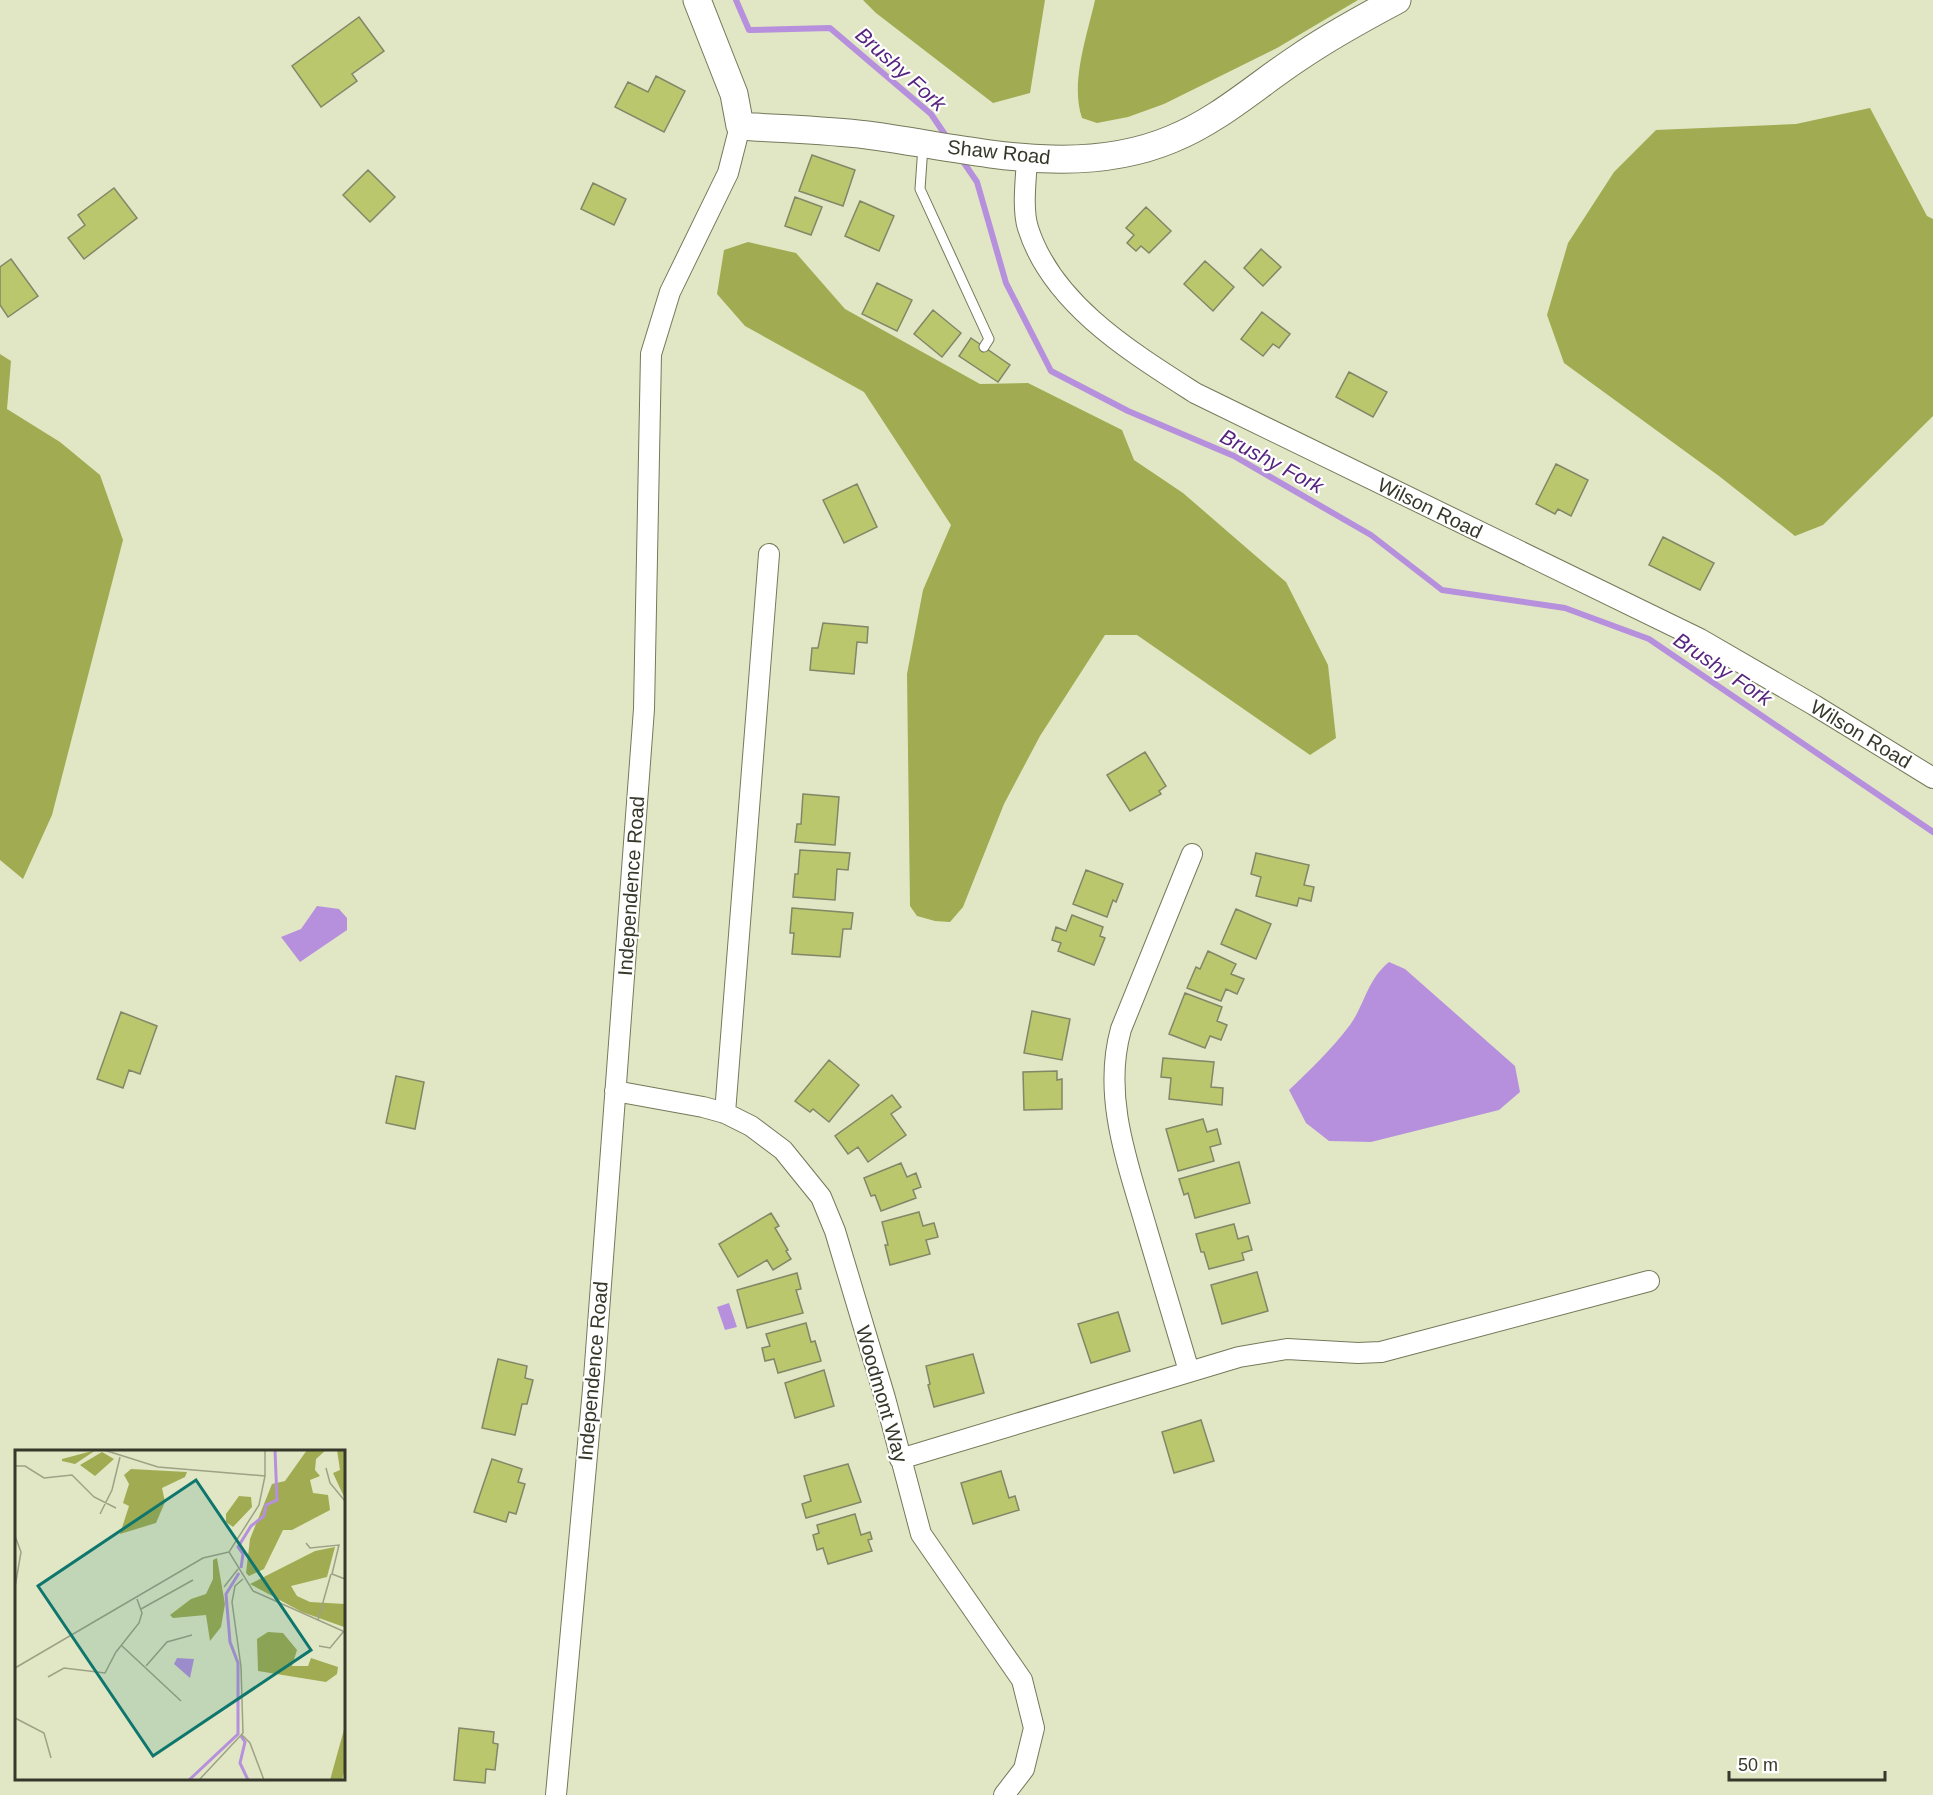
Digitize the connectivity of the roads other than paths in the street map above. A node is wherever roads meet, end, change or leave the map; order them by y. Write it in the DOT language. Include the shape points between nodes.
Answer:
graph roads {
  1 [pos="697,0"];
  2 [pos="1397,0"];
  3 [pos="740,126"];
  4 [pos="923,144"];
  5 [pos="1027,159"];
  6 [pos="984,347"];
  7 [pos="769,554"];
  8 [pos="1933,778"];
  9 [pos="1192,854"];
  10 [pos="615,1091"];
  11 [pos="725,1113"];
  12 [pos="1649,1281"];
  13 [pos="1189,1371"];
  14 [pos="900,1459"];
  15 [pos="556,1795"];
  16 [pos="1004,1795"];
  1 -- 3 [label="main road, Independence Road" via="734,94"];
  2 -- 5 [label="main road, Shaw Road" via="1344,28 1208,121 1174,139 1108,157"];
  3 -- 4 [label="main road, Shaw Road" via="865,135"];
  3 -- 10 [label="street, Independence Road" via="728,173 670,292 651,354 644,710"];
  4 -- 5 [label="main road, Shaw Road"];
  4 -- 6 [label="lane" via="920,189 989,339"];
  5 -- 8 [label="street, Wilson Road" via="1027,226 1040,256 1078,306 1149,364 1195,393 1700,639"];
  7 -- 11 [label="street"];
  9 -- 13 [label="street" via="1121,1029 1113,1081 1120,1133"];
  10 -- 11 [label="street, Woodmont Way"];
  10 -- 15 [label="street, Independence Road" via="594,1378"];
  11 -- 14 [label="street, Woodmont Way" via="751,1126 783,1150 821,1197 835,1231"];
  12 -- 13 [label="street" via="1381,1352 1287,1349"];
  13 -- 14 [label="street"];
  14 -- 16 [label="street, Woodmont Way" via="921,1534 1022,1680 1034,1728 1024,1769"];
}
